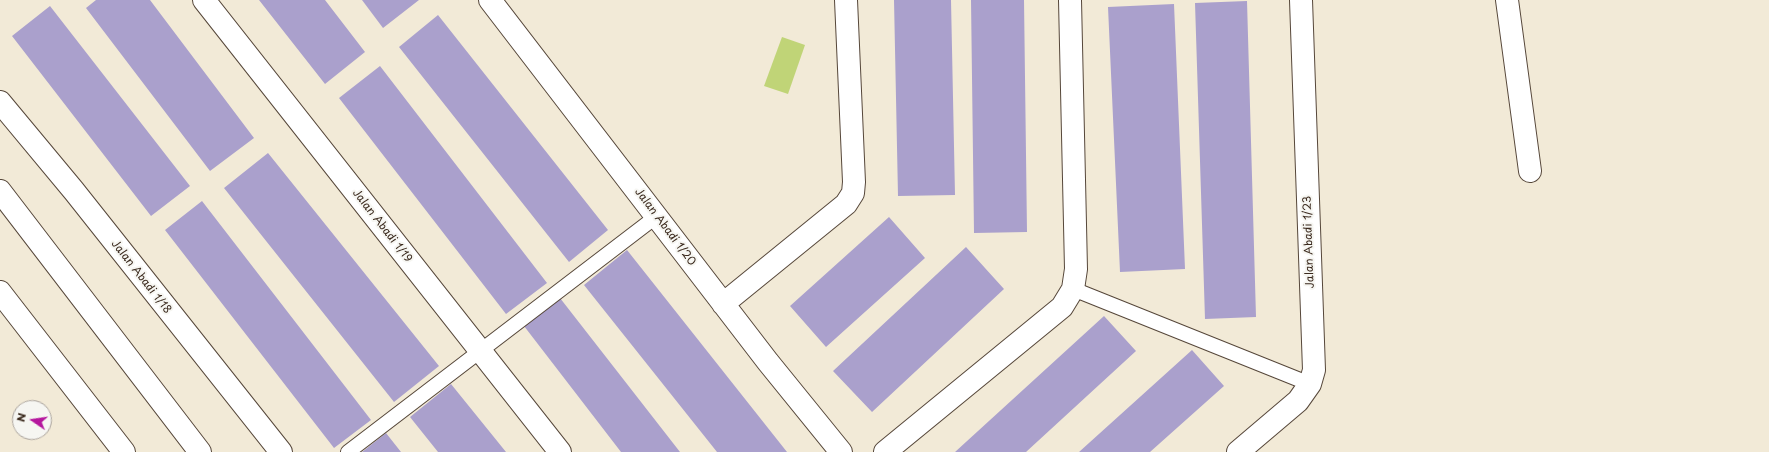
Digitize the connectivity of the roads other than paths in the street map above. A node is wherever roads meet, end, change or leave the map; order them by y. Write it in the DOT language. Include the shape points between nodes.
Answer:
graph roads {
  1 [pos="204,0"];
  2 [pos="490,0"];
  3 [pos="846,0"];
  4 [pos="1070,0"];
  5 [pos="1301,0"];
  6 [pos="1508,0"];
  7 [pos="0,102"];
  8 [pos="1530,172"];
  9 [pos="0,191"];
  10 [pos="657,216"];
  11 [pos="1073,289"];
  12 [pos="0,292"];
  13 [pos="723,304"];
  14 [pos="481,350"];
  15 [pos="1310,384"];
  16 [pos="124,452"];
  17 [pos="200,452"];
  18 [pos="281,452"];
  19 [pos="348,452"];
  20 [pos="560,452"];
  21 [pos="841,452"];
  22 [pos="885,452"];
  23 [pos="1238,452"];
  1 -- 14 [label="street, Jalan Abadi 1/19"];
  2 -- 10 [label="street, Jalan Abadi 1/20"];
  3 -- 13 [label="street" via="853,193 846,204"];
  4 -- 11 [label="street" via="1076,269"];
  5 -- 15 [label="street, Jalan Abadi 1/23" via="1314,370"];
  6 -- 8 [label="street"];
  7 -- 18 [label="street, Jalan Abadi 1/18"];
  9 -- 17 [label="street"];
  10 -- 13 [label="street, Jalan Abadi 1/20"];
  10 -- 14 [label="lane"];
  11 -- 15 [label="lane"];
  11 -- 22 [label="street" via="1062,307"];
  12 -- 16 [label="street"];
  13 -- 21 [label="street, Jalan Abadi 1/20"];
  14 -- 19 [label="lane"];
  14 -- 20 [label="street, Jalan Abadi 1/19"];
  15 -- 23 [label="street, Jalan Abadi 1/23" via="1298,401"];
}
